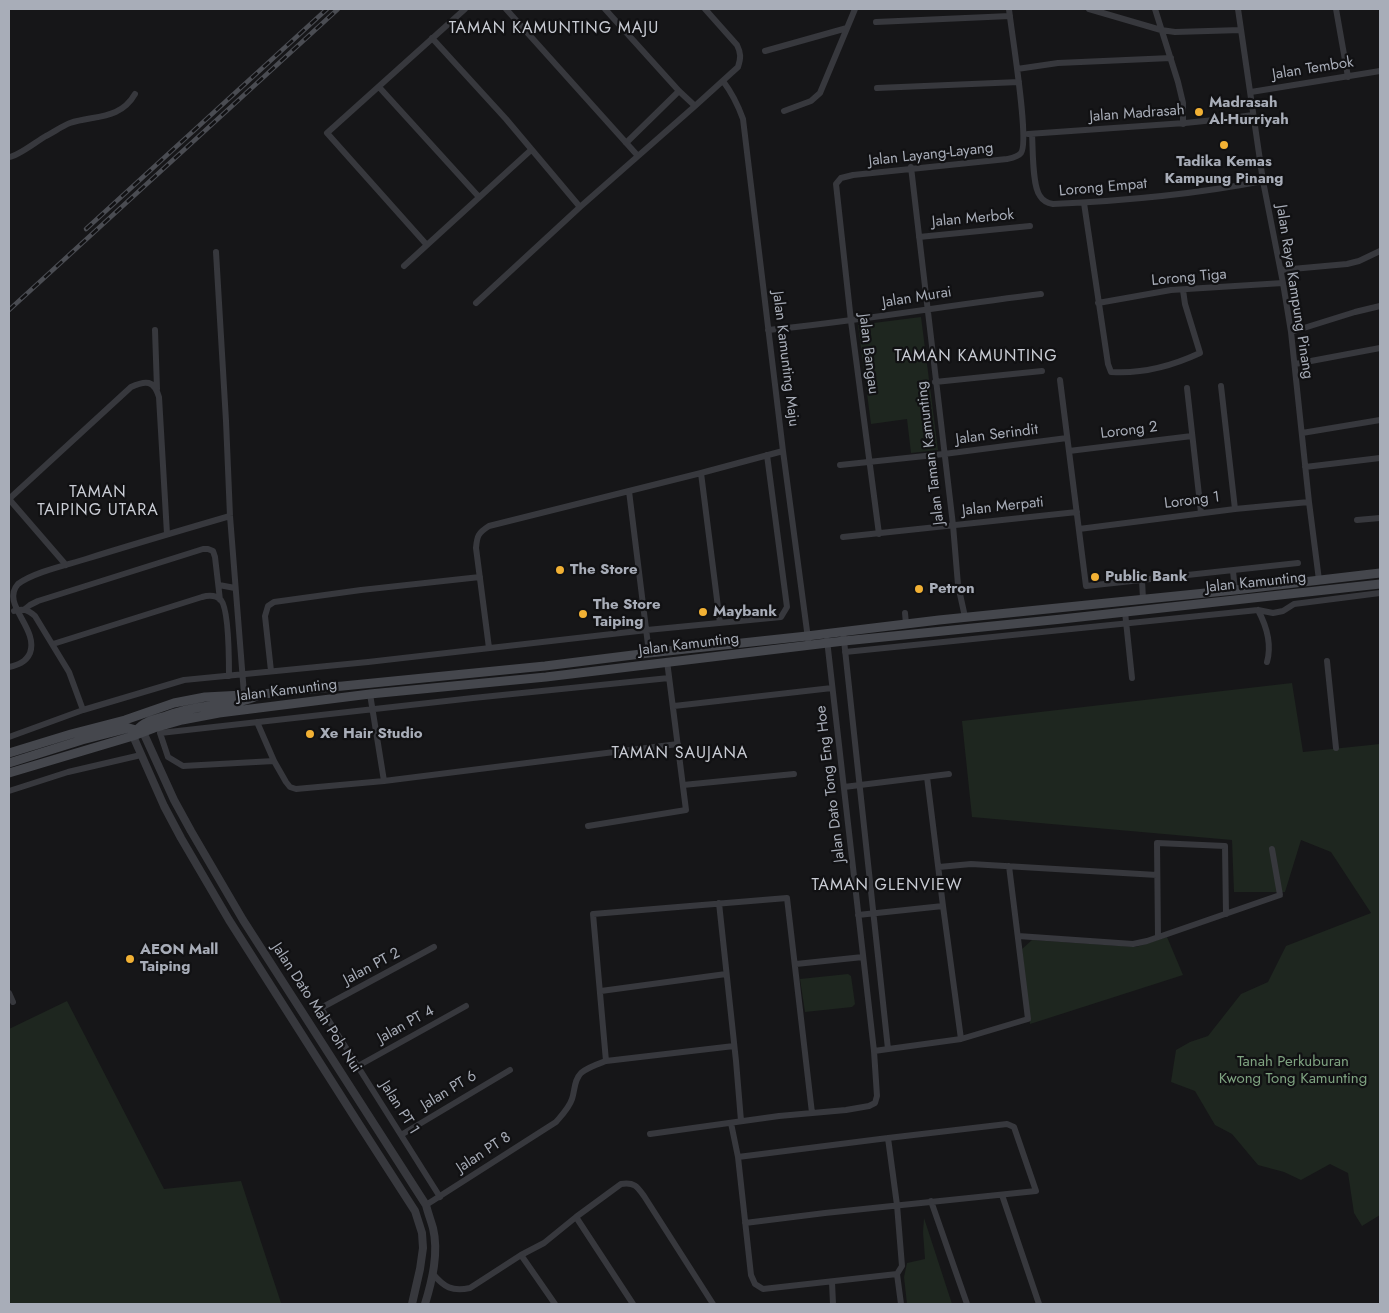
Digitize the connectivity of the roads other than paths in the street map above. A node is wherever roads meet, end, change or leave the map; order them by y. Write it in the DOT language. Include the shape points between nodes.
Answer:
graph roads {
  1 [pos="465,9"];
  2 [pos="506,9"];
  3 [pos="606,9"];
  4 [pos="705,9"];
  5 [pos="855,9"];
  6 [pos="1089,9"];
  7 [pos="1155,9"];
  8 [pos="1238,9"];
  9 [pos="1336,9"];
  10 [pos="1009,12"];
  11 [pos="876,22"];
  12 [pos="848,28"];
  13 [pos="1161,30"];
  14 [pos="1241,30"];
  15 [pos="432,38"];
  16 [pos="765,51"];
  17 [pos="1171,58"];
  18 [pos="1017,69"];
  19 [pos="1380,71"];
  20 [pos="1348,76"];
  21 [pos="723,81"];
  22 [pos="1019,82"];
  23 [pos="379,87"];
  24 [pos="877,88"];
  25 [pos="680,91"];
  26 [pos="1251,92"];
  27 [pos="135,94"];
  28 [pos="695,106"];
  29 [pos="784,111"];
  30 [pos="1253,115"];
  31 [pos="1183,124"];
  32 [pos="1023,134"];
  33 [pos="1032,134"];
  34 [pos="626,143"];
  35 [pos="531,150"];
  36 [pos="638,156"];
  37 [pos="9,157"];
  38 [pos="911,168"];
  39 [pos="841,178"];
  40 [pos="1263,180"];
  41 [pos="478,197"];
  42 [pos="1084,203"];
  43 [pos="580,207"];
  44 [pos="1030,226"];
  45 [pos="919,237"];
  46 [pos="426,244"];
  47 [pos="1380,251"];
  48 [pos="216,252"];
  49 [pos="404,266"];
  50 [pos="1281,270"];
  51 [pos="1284,283"];
  52 [pos="1183,290"];
  53 [pos="1040,294"];
  54 [pos="476,303"];
  55 [pos="1098,303"];
  56 [pos="1380,306"];
  57 [pos="927,309"];
  58 [pos="851,321"];
  59 [pos="154,330"];
  60 [pos="768,330"];
  61 [pos="1291,332"];
  62 [pos="1380,348"];
  63 [pos="1294,364"];
  64 [pos="1042,370"];
  65 [pos="1060,380"];
  66 [pos="935,382"];
  67 [pos="1221,386"];
  68 [pos="1187,388"];
  69 [pos="156,389"];
  70 [pos="1380,420"];
  71 [pos="1302,433"];
  72 [pos="1192,436"];
  73 [pos="1067,438"];
  74 [pos="783,451"];
  75 [pos="1069,451"];
  76 [pos="944,454"];
  77 [pos="767,455"];
  78 [pos="1380,458"];
  79 [pos="870,462"];
  80 [pos="840,465"];
  81 [pos="1305,467"];
  82 [pos="701,474"];
  83 [pos="629,491"];
  84 [pos="9,499"];
  85 [pos="1309,502"];
  86 [pos="1235,509"];
  87 [pos="1077,512"];
  88 [pos="1202,513"];
  89 [pos="230,516"];
  90 [pos="1380,518"];
  91 [pos="1357,520"];
  92 [pos="953,525"];
  93 [pos="1079,528"];
  94 [pos="167,534"];
  95 [pos="879,534"];
  96 [pos="843,537"];
  97 [pos="1298,563"];
  98 [pos="66,565"];
  99 [pos="1233,571"];
  100 [pos="1380,573"];
  101 [pos="480,577"];
  102 [pos="1142,580"];
  103 [pos="1319,580"];
  104 [pos="1380,584"];
  105 [pos="219,585"];
  106 [pos="235,588"];
  107 [pos="1235,590"];
  108 [pos="1380,593"];
  109 [pos="1285,594"];
  110 [pos="9,597"];
  111 [pos="1142,599"];
  112 [pos="220,600"];
  113 [pos="1290,606"];
  114 [pos="25,609"];
  115 [pos="1258,610"];
  116 [pos="14,611"];
  117 [pos="1125,612"];
  118 [pos="905,613"];
  119 [pos="965,617"];
  120 [pos="720,622"];
  121 [pos="1126,623"];
  122 [pos="906,624"];
  123 [pos="646,630"];
  124 [pos="844,636"];
  125 [pos="826,638"];
  126 [pos="808,641"];
  127 [pos="53,644"];
  128 [pos="489,648"];
  129 [pos="845,652"];
  130 [pos="649,653"];
  131 [pos="668,661"];
  132 [pos="1327,661"];
  133 [pos="1267,662"];
  134 [pos="9,667"];
  135 [pos="271,672"];
  136 [pos="242,675"];
  137 [pos="229,676"];
  138 [pos="669,678"];
  139 [pos="1132,678"];
  140 [pos="832,688"];
  141 [pos="244,694"];
  142 [pos="262,694"];
  143 [pos="370,694"];
  144 [pos="674,706"];
  145 [pos="372,708"];
  146 [pos="83,710"];
  147 [pos="257,722"];
  148 [pos="138,733"];
  149 [pos="9,737"];
  150 [pos="678,744"];
  151 [pos="1336,748"];
  152 [pos="9,752"];
  153 [pos="141,755"];
  154 [pos="274,760"];
  155 [pos="9,763"];
  156 [pos="9,773"];
  157 [pos="794,774"];
  158 [pos="949,774"];
  159 [pos="928,777"];
  160 [pos="384,781"];
  161 [pos="683,785"];
  162 [pos="860,786"];
  163 [pos="844,788"];
  164 [pos="9,791"];
  165 [pos="588,826"];
  166 [pos="1272,849"];
  167 [pos="1009,866"];
  168 [pos="939,867"];
  169 [pos="1157,876"];
  170 [pos="719,903"];
  171 [pos="943,906"];
  172 [pos="874,914"];
  173 [pos="1226,914"];
  174 [pos="858,915"];
  175 [pos="1018,936"];
  176 [pos="1158,937"];
  177 [pos="434,947"];
  178 [pos="863,957"];
  179 [pos="796,964"];
  180 [pos="726,974"];
  181 [pos="601,991"];
  182 [pos="9,993"];
  183 [pos="13,1002"];
  184 [pos="466,1006"];
  185 [pos="321,1008"];
  186 [pos="961,1039"];
  187 [pos="734,1046"];
  188 [pos="888,1049"];
  189 [pos="874,1051"];
  190 [pos="606,1061"];
  191 [pos="358,1066"];
  192 [pos="510,1070"];
  193 [pos="812,1113"];
  194 [pos="742,1121"];
  195 [pos="731,1123"];
  196 [pos="650,1134"];
  197 [pos="401,1135"];
  198 [pos="888,1138"];
  199 [pos="738,1157"];
  200 [pos="1002,1195"];
  201 [pos="440,1196"];
  202 [pos="931,1201"];
  203 [pos="426,1205"];
  204 [pos="896,1205"];
  205 [pos="429,1216"];
  206 [pos="576,1217"];
  207 [pos="418,1220"];
  208 [pos="745,1223"];
  209 [pos="522,1255"];
  210 [pos="433,1274"];
  211 [pos="897,1274"];
  212 [pos="832,1282"];
  213 [pos="442,1285"];
  214 [pos="430,1287"];
  215 [pos="412,1304"];
  216 [pos="426,1304"];
  217 [pos="555,1304"];
  218 [pos="634,1304"];
  219 [pos="713,1304"];
  220 [pos="833,1304"];
  221 [pos="901,1304"];
  222 [pos="967,1304"];
  223 [pos="1039,1304"];
  1 -- 15 [label="street"];
  2 -- 34 [label="street"];
  3 -- 25 [label="street"];
  4 -- 21 [label="street" via="740,51 738,67"];
  5 -- 12 [label="street"];
  6 -- 13 [label="street"];
  7 -- 13 [label="street"];
  8 -- 14 [label="street, Jalan Raya Kampung Pinang"];
  9 -- 20 [label="street"];
  10 -- 11 [label="street"];
  10 -- 18 [label="street"];
  12 -- 16 [label="street"];
  12 -- 29 [label="street" via="820,93 811,101"];
  13 -- 14 [label="street"];
  13 -- 17 [label="street"];
  14 -- 26 [label="street, Jalan Raya Kampung Pinang"];
  15 -- 23 [label="street"];
  15 -- 35 [label="street"];
  17 -- 18 [label="street" via="1058,63"];
  17 -- 31 [label="street" via="1183,103"];
  18 -- 22 [label="street"];
  19 -- 20 [label="street, Jalan Tembok"];
  20 -- 26 [label="street, Jalan Tembok"];
  21 -- 28 [label="street"];
  21 -- 60 [label="street, Jalan Kamunting Maju" via="743,119"];
  22 -- 24 [label="street"];
  22 -- 32 [label="street"];
  23 -- 41 [label="street"];
  23 -- 46 [label="street" via="327,133"];
  25 -- 28 [label="street"];
  25 -- 34 [label="street"];
  26 -- 30 [label="street, Jalan Raya Kampung Pinang"];
  27 -- 37 [label="street" via="119,112 69,124"];
  28 -- 36 [label="street"];
  30 -- 31 [label="street, Jalan Madrasah"];
  30 -- 40 [label="street, Jalan Raya Kampung Pinang"];
  31 -- 33 [label="street, Jalan Madrasah"];
  32 -- 33 [label="street, Jalan Madrasah"];
  32 -- 38 [label="street, Jalan Layang-Layang" via="1021,152 1007,159"];
  33 -- 42 [label="street, Lorong Empat" via="1038,195 1053,204"];
  34 -- 36 [label="street"];
  35 -- 41 [label="street"];
  35 -- 43 [label="street"];
  36 -- 43 [label="street"];
  38 -- 39 [label="street, Jalan Layang-Layang"];
  38 -- 45 [label="street, Jalan Taman Kamunting"];
  39 -- 58 [label="street, Jalan Bangau" via="836,184"];
  40 -- 42 [label="street, Lorong Empat"];
  40 -- 50 [label="street, Jalan Raya Kampung Pinang"];
  41 -- 46 [label="street"];
  42 -- 55 [label="street"];
  43 -- 54 [label="street"];
  44 -- 45 [label="street, Jalan Merbok"];
  45 -- 57 [label="street, Jalan Taman Kamunting"];
  46 -- 49 [label="street"];
  47 -- 50 [label="street" via="1347,264"];
  48 -- 89 [label="street"];
  50 -- 51 [label="street, Jalan Raya Kampung Pinang"];
  51 -- 52 [label="street, Lorong Tiga"];
  51 -- 61 [label="street, Jalan Raya Kampung Pinang"];
  52 -- 55 [label="street, Lorong Tiga"];
  52 -- 55 [label="street" via="1200,353 1163,367 1141,371 1111,372"];
  53 -- 57 [label="street, Jalan Murai"];
  56 -- 61 [label="street"];
  57 -- 58 [label="street, Jalan Murai"];
  57 -- 66 [label="street, Jalan Taman Kamunting"];
  58 -- 60 [label="street, Jalan Murai"];
  58 -- 79 [label="street, Jalan Bangau"];
  59 -- 69 [label="street"];
  60 -- 74 [label="street, Jalan Kamunting Maju"];
  61 -- 63 [label="street, Jalan Raya Kampung Pinang"];
  62 -- 63 [label="street"];
  63 -- 71 [label="street, Jalan Raya Kampung Pinang"];
  64 -- 66 [label="street"];
  65 -- 73 [label="street"];
  66 -- 76 [label="street, Jalan Taman Kamunting"];
  67 -- 86 [label="street"];
  68 -- 72 [label="street"];
  69 -- 84 [label="street" via="152,383 146,382 132,387"];
  69 -- 94 [label="street"];
  70 -- 71 [label="street"];
  71 -- 81 [label="street, Jalan Raya Kampung Pinang"];
  72 -- 75 [label="street, Lorong 2"];
  72 -- 88 [label="street"];
  73 -- 75 [label="street"];
  73 -- 76 [label="street, Jalan Serindit"];
  74 -- 77 [label="street"];
  74 -- 126 [label="street, Jalan Kamunting Maju"];
  75 -- 87 [label="street"];
  76 -- 79 [label="street, Jalan Serindit"];
  76 -- 92 [label="street, Jalan Taman Kamunting"];
  77 -- 82 [label="street"];
  77 -- 120 [label="street" via="788,606 781,617"];
  78 -- 81 [label="street"];
  79 -- 80 [label="street, Jalan Serindit"];
  79 -- 95 [label="street, Jalan Bangau"];
  81 -- 85 [label="street, Jalan Raya Kampung Pinang"];
  82 -- 83 [label="street"];
  82 -- 120 [label="street"];
  83 -- 101 [label="street" via="488,526 479,533 476,548"];
  83 -- 123 [label="street"];
  84 -- 98 [label="street"];
  85 -- 86 [label="street, Lorong 1"];
  85 -- 103 [label="street, Jalan Raya Kampung Pinang"];
  86 -- 88 [label="street, Lorong 1"];
  87 -- 92 [label="street, Jalan Merpati"];
  87 -- 93 [label="street"];
  88 -- 93 [label="street, Lorong 1"];
  89 -- 94 [label="street"];
  89 -- 106 [label="street"];
  90 -- 91 [label="street"];
  92 -- 95 [label="street, Jalan Merpati"];
  92 -- 119 [label="street, Jalan Taman Kamunting" via="958,585"];
  93 -- 102 [label="street" via="1086,586"];
  94 -- 98 [label="street"];
  95 -- 96 [label="street, Jalan Merpati"];
  97 -- 99 [label="street"];
  98 -- 110 [label="street" via="25,580"];
  99 -- 102 [label="street"];
  99 -- 107 [label="street"];
  100 -- 103 [label="main road, Jalan Kamunting"];
  101 -- 128 [label="street"];
  101 -- 135 [label="street" via="274,602 268,606 265,616"];
  102 -- 111 [label="street"];
  103 -- 107 [label="main road, Jalan Kamunting"];
  104 -- 109 [label="main road, Jalan Kamunting"];
  105 -- 106 [label="street"];
  105 -- 112 [label="street"];
  105 -- 114 [label="street" via="212,551 203,549 38,601"];
  106 -- 136 [label="street"];
  107 -- 111 [label="main road, Jalan Kamunting"];
  108 -- 113 [label="street"];
  109 -- 113 [label="street"];
  109 -- 117 [label="main road, Jalan Kamunting"];
  110 -- 116 [label="street"];
  111 -- 119 [label="main road, Jalan Kamunting"];
  112 -- 127 [label="street" via="214,596 202,597"];
  112 -- 137 [label="street" via="226,614"];
  113 -- 115 [label="street" via="1273,613"];
  114 -- 116 [label="street"];
  114 -- 127 [label="street" via="36,616"];
  115 -- 121 [label="street"];
  115 -- 133 [label="street" via="1267,633"];
  116 -- 134 [label="street" via="28,634 31,646 25,660"];
  117 -- 121 [label="street"];
  117 -- 124 [label="main road, Jalan Kamunting"];
  118 -- 122 [label="street"];
  119 -- 122 [label="main road, Jalan Kamunting"];
  120 -- 123 [label="street"];
  121 -- 129 [label="street"];
  121 -- 139 [label="street"];
  122 -- 124 [label="main road, Jalan Kamunting"];
  123 -- 128 [label="street"];
  123 -- 130 [label="street"];
  124 -- 125 [label="main road, Jalan Kamunting"];
  124 -- 129 [label="street"];
  125 -- 126 [label="main road, Jalan Kamunting"];
  125 -- 140 [label="street, Jalan Dato Tong Eng Hoe"];
  126 -- 130 [label="main road, Jalan Kamunting"];
  126 -- 131 [label="main road, Jalan Kamunting"];
  127 -- 146 [label="street" via="70,672"];
  128 -- 135 [label="street"];
  129 -- 162 [label="street"];
  130 -- 142 [label="main road, Jalan Kamunting"];
  131 -- 138 [label="street"];
  131 -- 143 [label="main road, Jalan Kamunting"];
  132 -- 151 [label="street"];
  135 -- 136 [label="street"];
  136 -- 137 [label="street"];
  136 -- 141 [label="street"];
  137 -- 146 [label="street" via="184,680"];
  138 -- 144 [label="street"];
  138 -- 145 [label="street"];
  140 -- 144 [label="street"];
  140 -- 163 [label="street, Jalan Dato Tong Eng Hoe"];
  141 -- 142 [label="main road, Jalan Kamunting"];
  141 -- 152 [label="main road, Jalan Kamunting" via="174,703"];
  142 -- 148 [label="main road" via="249,700 152,720"];
  143 -- 145 [label="street"];
  143 -- 148 [label="main road, Jalan Kamunting" via="219,713"];
  144 -- 150 [label="street"];
  145 -- 147 [label="street"];
  145 -- 160 [label="street"];
  146 -- 149 [label="street"];
  147 -- 154 [label="street"];
  147 -- 154 [label="street" via="160,733 168,757 183,766"];
  148 -- 153 [label="street, Jalan Dato Mah Poh Nui"];
  148 -- 155 [label="main road" via="129,728"];
  148 -- 156 [label="main road, Jalan Kamunting"];
  148 -- 203 [label="street, Jalan Dato Mah Poh Nui" via="242,920"];
  150 -- 160 [label="street"];
  150 -- 161 [label="street"];
  153 -- 164 [label="street" via="68,772"];
  153 -- 207 [label="street, Jalan Dato Mah Poh Nui" via="176,830 229,920"];
  154 -- 160 [label="street" via="286,782 296,789"];
  157 -- 161 [label="street"];
  158 -- 159 [label="street"];
  159 -- 162 [label="street"];
  159 -- 168 [label="street"];
  161 -- 165 [label="street" via="686,810"];
  162 -- 163 [label="street"];
  162 -- 172 [label="street"];
  163 -- 174 [label="street, Jalan Dato Tong Eng Hoe"];
  166 -- 173 [label="street" via="1280,895"];
  167 -- 168 [label="street" via="971,864"];
  167 -- 169 [label="street"];
  167 -- 175 [label="street"];
  168 -- 171 [label="street"];
  169 -- 173 [label="street" via="1156,842 1224,846"];
  169 -- 176 [label="street"];
  170 -- 179 [label="street" via="787,898"];
  170 -- 180 [label="street"];
  170 -- 181 [label="street" via="593,914"];
  171 -- 172 [label="street"];
  171 -- 186 [label="street"];
  172 -- 174 [label="street"];
  172 -- 188 [label="street"];
  173 -- 176 [label="street"];
  174 -- 178 [label="street, Jalan Dato Tong Eng Hoe"];
  175 -- 176 [label="street" via="1133,944"];
  175 -- 186 [label="street" via="1028,1020"];
  177 -- 185 [label="street, Jalan PT 2"];
  178 -- 179 [label="street"];
  178 -- 189 [label="street, Jalan Dato Tong Eng Hoe"];
  179 -- 193 [label="street"];
  180 -- 181 [label="street"];
  180 -- 187 [label="street"];
  181 -- 190 [label="street"];
  182 -- 183 [label="street"];
  184 -- 191 [label="street, Jalan PT 4"];
  185 -- 191 [label="street, Jalan PT 1"];
  186 -- 188 [label="street"];
  187 -- 190 [label="street"];
  187 -- 194 [label="street"];
  188 -- 189 [label="street"];
  189 -- 193 [label="street, Jalan Dato Tong Eng Hoe" via="875,1103"];
  190 -- 201 [label="street, Jalan PT 8" via="580,1074 572,1099 556,1122"];
  191 -- 197 [label="street, Jalan PT 1"];
  192 -- 197 [label="street, Jalan PT 6"];
  193 -- 194 [label="street"];
  194 -- 195 [label="street"];
  195 -- 196 [label="street"];
  195 -- 199 [label="street"];
  197 -- 201 [label="street, Jalan PT 1"];
  198 -- 199 [label="street"];
  198 -- 200 [label="street" via="1007,1124 1014,1126 1036,1190"];
  198 -- 204 [label="street"];
  199 -- 208 [label="street"];
  200 -- 202 [label="street"];
  200 -- 223 [label="street"];
  201 -- 203 [label="street, Jalan PT 8"];
  202 -- 204 [label="street"];
  202 -- 222 [label="street"];
  203 -- 205 [label="street, Jalan Dato Mah Poh Nui"];
  204 -- 208 [label="street"];
  204 -- 211 [label="street" via="902,1266"];
  205 -- 207 [label="street"];
  205 -- 210 [label="street, Jalan Dato Mah Poh Nui" via="434,1230"];
  206 -- 209 [label="street" via="544,1243"];
  206 -- 218 [label="street"];
  206 -- 219 [label="street" via="621,1184 630,1182 637,1187"];
  207 -- 215 [label="street, Jalan Dato Mah Poh Nui" via="423,1248"];
  208 -- 212 [label="street" via="755,1284 763,1289"];
  209 -- 213 [label="street" via="470,1288 462,1290"];
  209 -- 217 [label="street"];
  210 -- 213 [label="street"];
  210 -- 214 [label="street, Jalan Dato Mah Poh Nui"];
  211 -- 212 [label="street"];
  211 -- 221 [label="street"];
  212 -- 220 [label="street"];
  213 -- 214 [label="street"];
  214 -- 216 [label="street, Jalan Dato Mah Poh Nui"];
}
